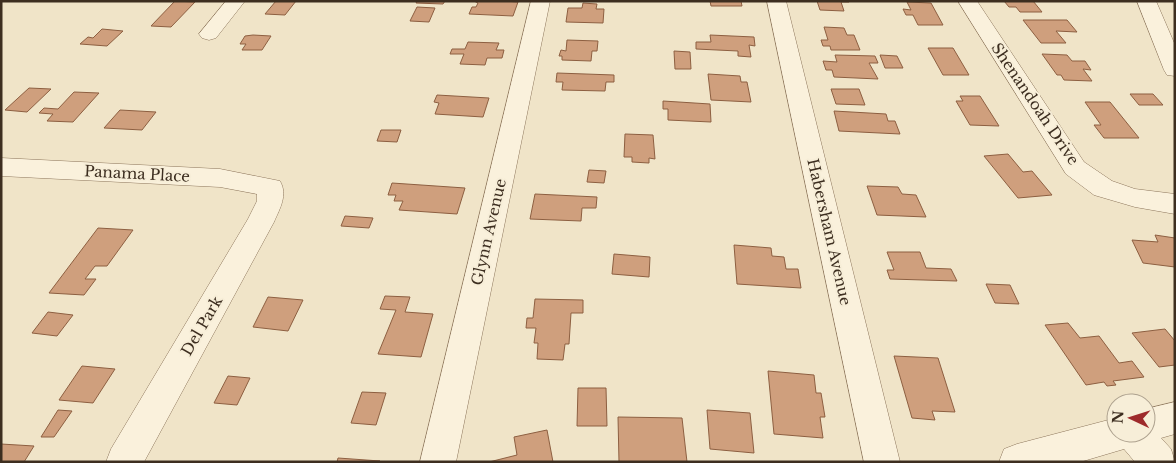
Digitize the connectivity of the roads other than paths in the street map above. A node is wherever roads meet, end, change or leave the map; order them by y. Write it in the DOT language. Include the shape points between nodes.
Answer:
graph roads {
  1 [pos="236,1"];
  2 [pos="541,1"];
  3 [pos="776,1"];
  4 [pos="967,1"];
  5 [pos="1150,9"];
  6 [pos="1175,21"];
  7 [pos="209,34"];
  8 [pos="1170,47"];
  9 [pos="1175,70"];
  10 [pos="1,167"];
  11 [pos="271,187"];
  12 [pos="1175,204"];
  13 [pos="1175,418"];
  14 [pos="1156,423"];
  15 [pos="1106,437"];
  16 [pos="1142,443"];
  17 [pos="124,462"];
  18 [pos="438,462"];
  19 [pos="882,462"];
  20 [pos="1017,462"];
  21 [pos="1158,462"];
  1 -- 7 [label="street"];
  2 -- 18 [label="street, Glynn Avenue"];
  3 -- 19 [label="street, Habersham Avenue"];
  4 -- 12 [label="street, Shenandoah Drive" via="1075,168 1103,188 1135,198"];
  5 -- 6 [label="street"];
  5 -- 8 [label="street"];
  8 -- 9 [label="street"];
  10 -- 11 [label="street, Panama Place" via="220,178"];
  11 -- 17 [label="street, Del Park" via="270,201 260,222"];
  13 -- 14 [label="street"];
  15 -- 20 [label="street"];
  16 -- 21 [label="street"];
}
